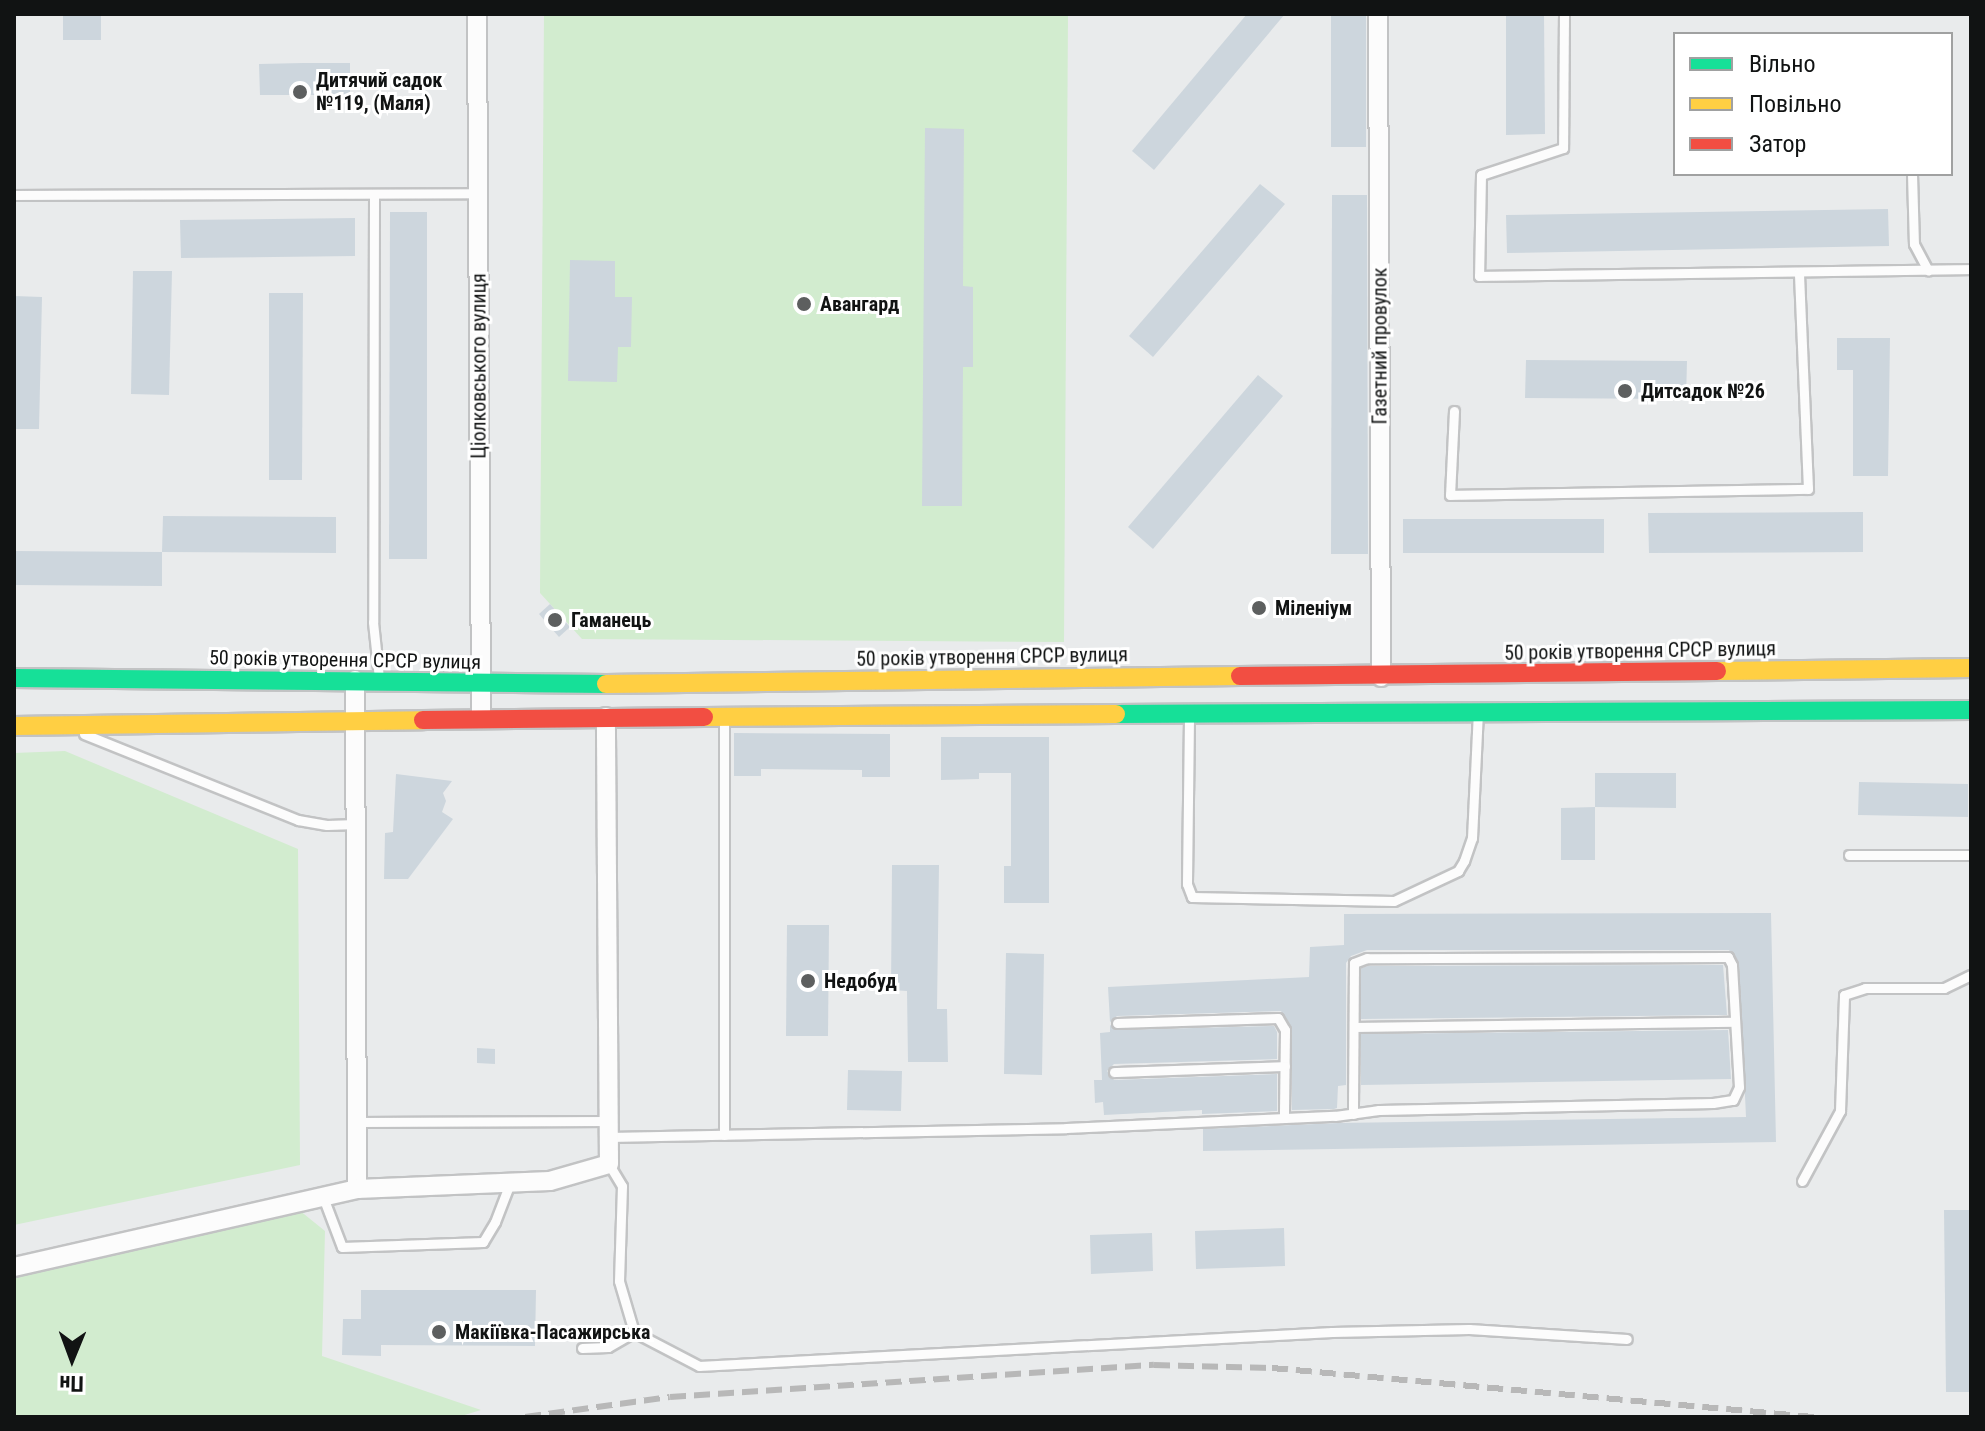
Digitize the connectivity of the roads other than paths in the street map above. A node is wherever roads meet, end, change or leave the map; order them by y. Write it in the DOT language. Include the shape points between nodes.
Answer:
graph roads {
  1 [pos="477,14"];
  2 [pos="1378,14"];
  3 [pos="1564,14"];
  4 [pos="1912,176"];
  5 [pos="478,193"];
  6 [pos="14,195"];
  7 [pos="374,195"];
  8 [pos="1971,269"];
  9 [pos="1928,270"];
  10 [pos="1799,272"];
  11 [pos="1454,411"];
  12 [pos="1971,668"];
  13 [pos="1381,677"];
  14 [pos="14,678"];
  15 [pos="355,680"];
  16 [pos="379,681"];
  17 [pos="481,685"];
  18 [pos="1971,710"];
  19 [pos="1478,713"];
  20 [pos="1189,714"];
  21 [pos="724,716"];
  22 [pos="606,717"];
  23 [pos="481,718"];
  24 [pos="355,719"];
  25 [pos="14,726"];
  26 [pos="66,726"];
  27 [pos="358,824"];
  28 [pos="1849,855"];
  29 [pos="1971,855"];
  30 [pos="1971,975"];
  31 [pos="1735,1022"];
  32 [pos="1117,1023"];
  33 [pos="1354,1027"];
  34 [pos="1285,1066"];
  35 [pos="1114,1072"];
  36 [pos="1353,1114"];
  37 [pos="1284,1118"];
  38 [pos="357,1122"];
  39 [pos="609,1129"];
  40 [pos="724,1135"];
  41 [pos="609,1164"];
  42 [pos="1802,1181"];
  43 [pos="510,1183"];
  44 [pos="357,1189"];
  45 [pos="323,1197"];
  46 [pos="14,1267"];
  47 [pos="634,1332"];
  48 [pos="1627,1339"];
  49 [pos="582,1348"];
  1 -- 5 [label="street, Ціолковського вулиця"];
  2 -- 13 [label="street, Газетний провулок"];
  3 -- 10 [label="lane" via="1563,148 1481,175 1479,276"];
  4 -- 9 [label="lane" via="1914,244"];
  5 -- 7 [label="lane"];
  5 -- 17 [label="street, Ціолковського вулиця"];
  6 -- 7 [label="lane"];
  7 -- 16 [label="lane" via="373,622"];
  8 -- 9 [label="lane"];
  9 -- 10 [label="lane"];
  10 -- 11 [label="lane" via="1808,489 1450,495"];
  12 -- 13 [label="main road, 50 років утворення СРСР вулиця"];
  13 -- 17 [label="main road, 50 років утворення СРСР вулиця"];
  14 -- 15 [label="main road, 50 років утворення СРСР вулиця"];
  15 -- 16 [label="main road, 50 років утворення СРСР вулиця"];
  15 -- 24 [label="street"];
  16 -- 17 [label="main road, 50 років утворення СРСР вулиця"];
  17 -- 23 [label="street, Ціолковського вулиця"];
  18 -- 19 [label="main road"];
  19 -- 20 [label="main road"];
  19 -- 20 [label="lane" via="1472,838 1464,861 1458,871 1394,901 1192,897 1187,884"];
  20 -- 21 [label="main road"];
  21 -- 22 [label="main road"];
  21 -- 40 [label="lane"];
  22 -- 23 [label="main road"];
  22 -- 39 [label="street"];
  23 -- 24 [label="main road"];
  24 -- 26 [label="main road"];
  24 -- 27 [label="street"];
  25 -- 26 [label="main road"];
  26 -- 27 [label="lane" via="298,820"];
  27 -- 38 [label="street"];
  28 -- 29 [label="lane"];
  30 -- 42 [label="lane" via="1944,988 1865,988 1844,995 1840,1111"];
  31 -- 33 [label="lane"];
  31 -- 33 [label="lane" via="1728,957 1367,958 1354,963"];
  31 -- 36 [label="lane" via="1739,1087 1733,1100"];
  32 -- 34 [label="lane" via="1278,1018 1285,1030"];
  33 -- 36 [label="lane"];
  34 -- 35 [label="lane"];
  34 -- 37 [label="lane"];
  36 -- 37 [label="lane"];
  37 -- 40 [label="lane"];
  38 -- 39 [label="lane"];
  38 -- 44 [label="street"];
  39 -- 40 [label="lane"];
  39 -- 41 [label="street"];
  41 -- 43 [label="street" via="550,1181"];
  41 -- 47 [label="lane" via="622,1186 619,1281"];
  43 -- 44 [label="street"];
  43 -- 45 [label="lane" via="483,1242 342,1247"];
  44 -- 45 [label="street"];
  45 -- 46 [label="street"];
  47 -- 48 [label="lane" via="699,1366 1332,1332 1469,1329"];
  47 -- 49 [label="lane" via="608,1347"];
}
